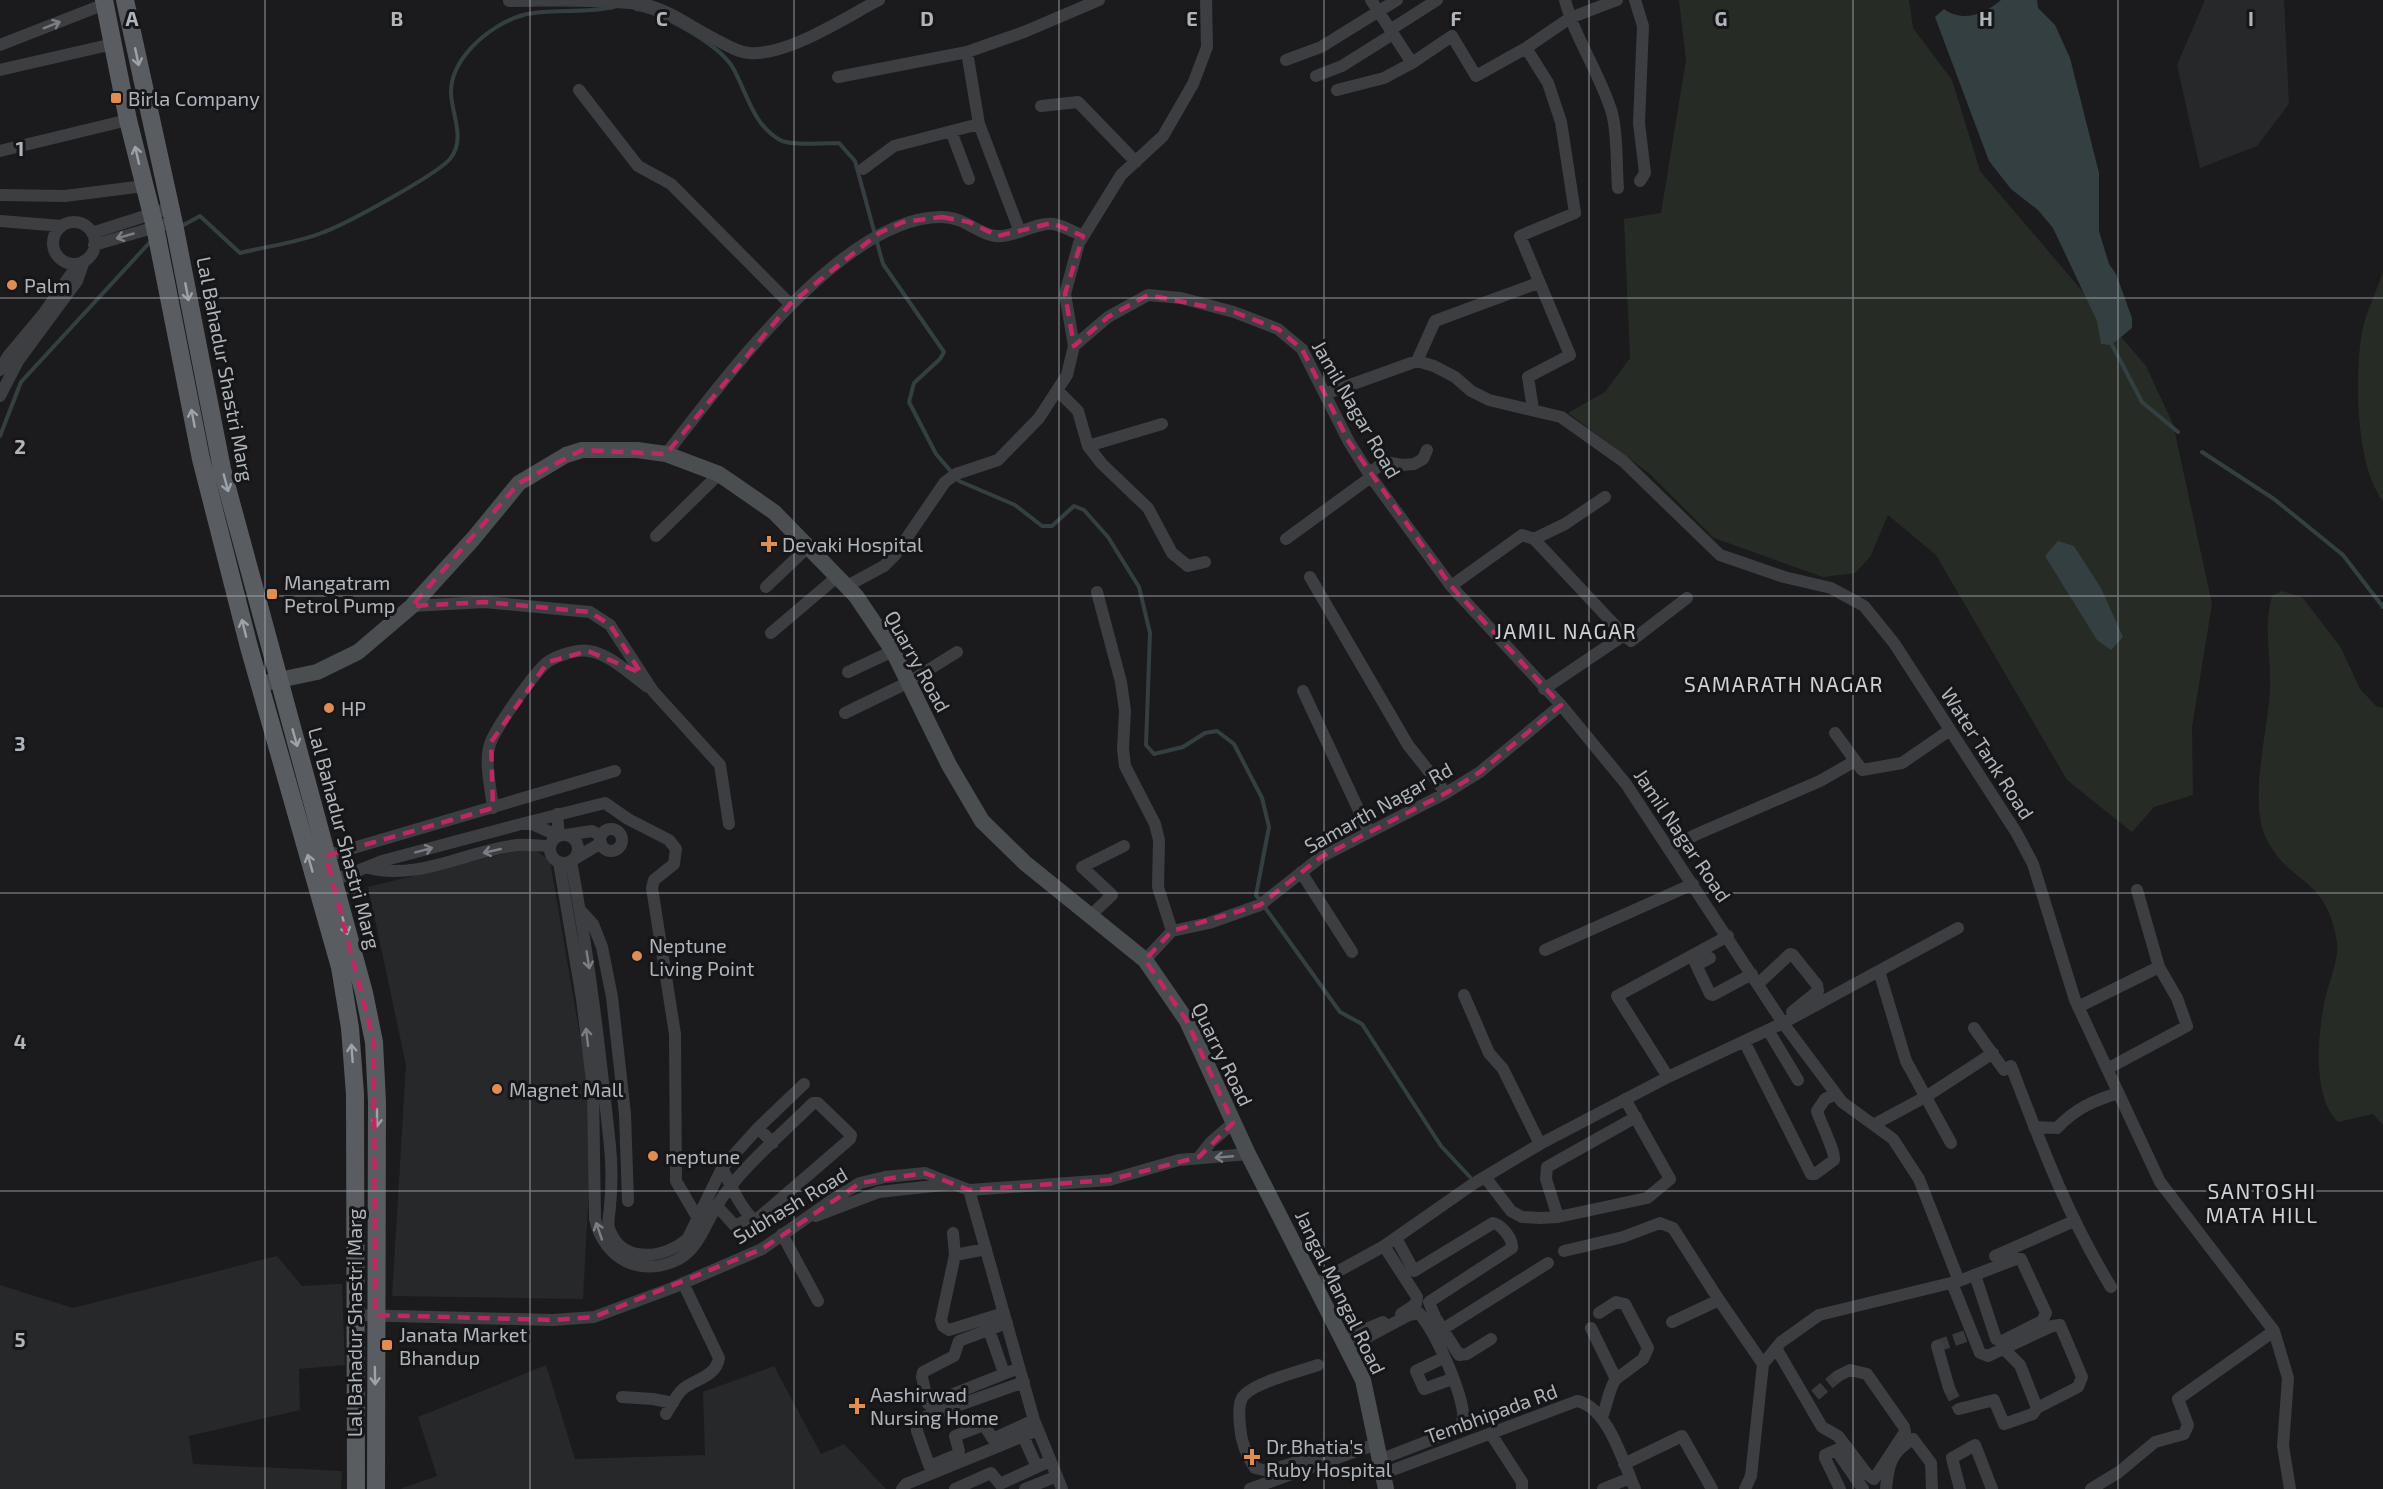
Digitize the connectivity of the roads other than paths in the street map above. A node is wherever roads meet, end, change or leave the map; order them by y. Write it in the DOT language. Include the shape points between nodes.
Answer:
graph roads {
  1 [pos="125,0"];
  2 [pos="879,0"];
  3 [pos="1099,0"];
  4 [pos="1206,0"];
  5 [pos="1371,0"];
  6 [pos="1397,0"];
  7 [pos="1437,0"];
  8 [pos="1565,0"];
  9 [pos="1617,0"];
  10 [pos="1635,0"];
  11 [pos="509,1"];
  12 [pos="604,1"];
  13 [pos="104,2"];
  14 [pos="1379,12"];
  15 [pos="1570,18"];
  16 [pos="1391,32"];
  17 [pos="113,44"];
  18 [pos="0,45"];
  19 [pos="1526,48"];
  20 [pos="967,52"];
  21 [pos="1286,60"];
  22 [pos="1412,63"];
  23 [pos="0,70"];
  24 [pos="1316,76"];
  25 [pos="838,77"];
  26 [pos="579,90"];
  27 [pos="1337,90"];
  28 [pos="1041,106"];
  29 [pos="128,120"];
  30 [pos="979,124"];
  31 [pos="951,131"];
  32 [pos="0,151"];
  33 [pos="1136,162"];
  34 [pos="863,169"];
  35 [pos="969,180"];
  36 [pos="1640,181"];
  37 [pos="144,186"];
  38 [pos="1618,188"];
  39 [pos="0,195"];
  40 [pos="0,221"];
  41 [pos="173,222"];
  42 [pos="62,226"];
  43 [pos="156,229"];
  44 [pos="1020,232"];
  45 [pos="1083,236"];
  46 [pos="93,239"];
  47 [pos="81,262"];
  48 [pos="1538,283"];
  49 [pos="790,304"];
  50 [pos="1074,346"];
  51 [pos="1417,361"];
  52 [pos="0,370"];
  53 [pos="1058,391"];
  54 [pos="1325,394"];
  55 [pos="0,396"];
  56 [pos="1533,409"];
  57 [pos="1162,424"];
  58 [pos="1088,446"];
  59 [pos="1427,450"];
  60 [pos="666,454"];
  61 [pos="719,474"];
  62 [pos="1370,475"];
  63 [pos="1605,497"];
  64 [pos="656,536"];
  65 [pos="1286,539"];
  66 [pos="1534,539"];
  67 [pos="809,546"];
  68 [pos="1205,562"];
  69 [pos="1310,577"];
  70 [pos="843,581"];
  71 [pos="1451,586"];
  72 [pos="766,587"];
  73 [pos="1097,592"];
  74 [pos="1686,598"];
  75 [pos="412,606"];
  76 [pos="771,633"];
  77 [pos="1624,635"];
  78 [pos="893,651"];
  79 [pos="957,652"];
  80 [pos="848,672"];
  81 [pos="279,682"];
  82 [pos="909,682"];
  83 [pos="260,684"];
  84 [pos="1545,689"];
  85 [pos="653,691"];
  86 [pos="1303,691"];
  87 [pos="1561,705"];
  88 [pos="845,713"];
  89 [pos="1950,730"];
  90 [pos="1835,733"];
  91 [pos="1855,761"];
  92 [pos="615,771"];
  93 [pos="1446,793"];
  94 [pos="493,808"];
  95 [pos="557,814"];
  96 [pos="521,824"];
  97 [pos="729,824"];
  98 [pos="1369,832"];
  99 [pos="562,836"];
  100 [pos="627,838"];
  101 [pos="601,839"];
  102 [pos="550,846"];
  103 [pos="1124,846"];
  104 [pos="1670,849"];
  105 [pos="326,856"];
  106 [pos="565,862"];
  107 [pos="369,868"];
  108 [pos="1301,872"];
  109 [pos="332,881"];
  110 [pos="1693,884"];
  111 [pos="2137,890"];
  112 [pos="580,910"];
  113 [pos="1090,916"];
  114 [pos="1958,928"];
  115 [pos="1172,931"];
  116 [pos="1728,936"];
  117 [pos="1545,950"];
  118 [pos="1352,952"];
  119 [pos="1710,958"];
  120 [pos="1145,960"];
  121 [pos="1694,960"];
  122 [pos="2159,967"];
  123 [pos="1879,971"];
  124 [pos="1755,979"];
  125 [pos="1464,995"];
  126 [pos="612,997"];
  127 [pos="588,998"];
  128 [pos="2078,1007"];
  129 [pos="1783,1022"];
  130 [pos="1974,1028"];
  131 [pos="1768,1030"];
  132 [pos="1741,1043"];
  133 [pos="1993,1053"];
  134 [pos="2107,1069"];
  135 [pos="1668,1077"];
  136 [pos="1798,1080"];
  137 [pos="804,1084"];
  138 [pos="598,1088"];
  139 [pos="622,1089"];
  140 [pos="2118,1093"];
  141 [pos="1836,1094"];
  142 [pos="1927,1096"];
  143 [pos="1625,1099"];
  144 [pos="1636,1118"];
  145 [pos="1233,1123"];
  146 [pos="1875,1124"];
  147 [pos="2034,1127"];
  148 [pos="758,1128"];
  149 [pos="772,1143"];
  150 [pos="1952,1143"];
  151 [pos="1540,1144"];
  152 [pos="1248,1154"];
  153 [pos="1200,1157"];
  154 [pos="628,1164"];
  155 [pos="612,1165"];
  156 [pos="722,1168"];
  157 [pos="1802,1170"];
  158 [pos="1485,1177"];
  159 [pos="732,1186"];
  160 [pos="969,1190"];
  161 [pos="628,1201"];
  162 [pos="717,1205"];
  163 [pos="610,1206"];
  164 [pos="595,1208"];
  165 [pos="1558,1217"];
  166 [pos="750,1218"];
  167 [pos="2074,1221"];
  168 [pos="701,1224"];
  169 [pos="952,1233"];
  170 [pos="782,1234"];
  171 [pos="1396,1238"];
  172 [pos="1384,1246"];
  173 [pos="986,1249"];
  174 [pos="1564,1251"];
  175 [pos="955,1255"];
  176 [pos="1995,1256"];
  177 [pos="1548,1263"];
  178 [pos="1975,1275"];
  179 [pos="1956,1282"];
  180 [pos="683,1283"];
  181 [pos="1315,1284"];
  182 [pos="2111,1287"];
  183 [pos="1719,1300"];
  184 [pos="818,1301"];
  185 [pos="1599,1313"];
  186 [pos="375,1315"];
  187 [pos="355,1316"];
  188 [pos="1005,1318"];
  189 [pos="1672,1322"];
  190 [pos="1591,1328"];
  191 [pos="1443,1329"];
  192 [pos="989,1330"];
  193 [pos="2274,1331"];
  194 [pos="1491,1340"];
  195 [pos="1345,1344"];
  196 [pos="1937,1346"];
  197 [pos="1776,1348"];
  198 [pos="2004,1349"];
  199 [pos="1443,1358"];
  200 [pos="1763,1364"];
  201 [pos="1318,1365"];
  202 [pos="1019,1368"];
  203 [pos="1004,1373"];
  204 [pos="1838,1376"];
  205 [pos="1452,1379"];
  206 [pos="1616,1379"];
  207 [pos="1024,1382"];
  208 [pos="1949,1388"];
  209 [pos="622,1397"];
  210 [pos="2037,1408"];
  211 [pos="1959,1409"];
  212 [pos="1602,1417"];
  213 [pos="1036,1425"];
  214 [pos="1491,1434"];
  215 [pos="1023,1436"];
  216 [pos="1318,1458"];
  217 [pos="1050,1461"];
  218 [pos="1624,1464"];
  219 [pos="1037,1467"];
  220 [pos="1381,1467"];
  221 [pos="1057,1476"];
  222 [pos="1633,1483"];
  223 [pos="356,1489"];
  224 [pos="376,1489"];
  225 [pos="902,1489"];
  226 [pos="955,1489"];
  227 [pos="1025,1489"];
  228 [pos="1062,1489"];
  229 [pos="1250,1489"];
  230 [pos="1522,1489"];
  231 [pos="1603,1489"];
  232 [pos="1712,1489"];
  233 [pos="1745,1489"];
  234 [pos="1840,1489"];
  235 [pos="1863,1489"];
  236 [pos="1886,1489"];
  237 [pos="1932,1489"];
  238 [pos="1960,1489"];
  239 [pos="1992,1489"];
  240 [pos="2091,1489"];
  241 [pos="2290,1489"];
  1 -- 41 [label="main road, Lal Bahadur Shastri Marg, one-way"];
  2 -- 12 [label="street" via="805,38 764,53 746,53 729,47 672,14 642,4"];
  3 -- 20 [label="street"];
  4 -- 33 [label="street" via="1207,47 1193,84 1163,136"];
  5 -- 14 [label="street"];
  6 -- 14 [label="street"];
  7 -- 16 [label="street"];
  8 -- 15 [label="street"];
  9 -- 15 [label="street"];
  10 -- 36 [label="street" via="1643,26 1639,123 1645,173"];
  11 -- 12 [label="street"];
  13 -- 17 [label="main road, Lal Bahadur Shastri Marg"];
  18 -- 13 [label="street, one-way"];
  14 -- 16 [label="street"];
  14 -- 21 [label="street" via="1321,47"];
  15 -- 19 [label="street"];
  15 -- 38 [label="street" via="1593,62 1612,115"];
  16 -- 22 [label="street"];
  16 -- 24 [label="street" via="1342,66"];
  17 -- 23 [label="street"];
  17 -- 29 [label="main road, Lal Bahadur Shastri Marg"];
  19 -- 22 [label="street" via="1476,76 1452,36"];
  19 -- 48 [label="street" via="1548,83 1561,122 1575,213 1520,236"];
  20 -- 25 [label="street"];
  20 -- 30 [label="street"];
  22 -- 27 [label="street" via="1384,78"];
  26 -- 49 [label="street" via="638,166 671,184"];
  28 -- 33 [label="street" via="1078,102"];
  29 -- 32 [label="street"];
  37 -- 29 [label="main road, Lal Bahadur Shastri Marg, one-way"];
  30 -- 31 [label="street"];
  30 -- 44 [label="street"];
  31 -- 34 [label="street" via="894,146"];
  31 -- 35 [label="street"];
  33 -- 45 [label="street" via="1121,175"];
  37 -- 39 [label="street" via="65,196"];
  37 -- 43 [label="main road, Lal Bahadur Shastri Marg"];
  40 -- 42 [label="street"];
  41 -- 43 [label="street"];
  41 -- 81 [label="main road, Lal Bahadur Shastri Marg, one-way" via="222,469"];
  42 -- 46 [label="street" via="82,224"];
  42 -- 47 [label="street" via="54,237 55,251 64,262"];
  43 -- 46 [label="street"];
  83 -- 43 [label="main road, Lal Bahadur Shastri Marg, one-way" via="201,459"];
  44 -- 45 [label="street" via="1052,223"];
  44 -- 49 [label="street" via="998,237 985,234 969,222 942,217 903,222 874,236"];
  45 -- 50 [label="street" via="1065,294"];
  46 -- 47 [label="street"];
  47 -- 52 [label="street"];
  47 -- 55 [label="street" via="77,281 18,361"];
  48 -- 51 [label="street" via="1436,321"];
  48 -- 56 [label="street" via="1570,356 1528,377"];
  49 -- 60 [label="street" via="729,372"];
  50 -- 53 [label="street" via="1067,375"];
  50 -- 54 [label="street, Jamil Nagar Road" via="1108,317 1148,294 1181,298 1278,328 1302,349"];
  51 -- 54 [label="street"];
  51 -- 56 [label="street, Water Tank Road" via="1455,377 1489,400"];
  53 -- 58 [label="street" via="1078,411"];
  53 -- 70 [label="street" via="1040,418 998,460 956,474 945,482 884,566"];
  54 -- 62 [label="street, Jamil Nagar Road" via="1348,442"];
  56 -- 89 [label="street, Water Tank Road" via="1561,417 1623,461 1720,555 1831,588 1864,606 1894,643"];
  57 -- 58 [label="street"];
  58 -- 68 [label="street" via="1101,464 1148,508 1172,553 1188,566"];
  59 -- 62 [label="street" via="1423,459 1414,464 1385,462"];
  60 -- 61 [label="main road, Quarry Road"];
  60 -- 75 [label="main road, Quarry Road" via="582,450 519,483"];
  61 -- 64 [label="street"];
  61 -- 67 [label="main road, Quarry Road" via="774,512"];
  62 -- 65 [label="street"];
  62 -- 71 [label="street, Jamil Nagar Road"];
  63 -- 66 [label="street"];
  66 -- 71 [label="street" via="1522,535"];
  66 -- 77 [label="street"];
  67 -- 70 [label="main road, Quarry Road"];
  67 -- 72 [label="street"];
  69 -- 93 [label="street" via="1408,745"];
  70 -- 76 [label="street"];
  70 -- 78 [label="main road, Quarry Road"];
  71 -- 84 [label="street, Jamil Nagar Road"];
  73 -- 115 [label="street" via="1122,691 1125,766 1155,824 1159,840 1158,887"];
  74 -- 77 [label="street" via="1630,641"];
  75 -- 81 [label="main road, Quarry Road" via="358,652 317,672"];
  75 -- 85 [label="street" via="485,602 590,612 610,625"];
  77 -- 84 [label="street"];
  78 -- 80 [label="street"];
  78 -- 82 [label="main road, Quarry Road"];
  79 -- 82 [label="street"];
  81 -- 83 [label="main road, Quarry Road"];
  81 -- 105 [label="main road, Lal Bahadur Shastri Marg, one-way"];
  82 -- 88 [label="street"];
  82 -- 113 [label="main road, Quarry Road" via="949,765 982,821 1025,863"];
  187 -- 83 [label="main road, Lal Bahadur Shastri Marg, one-way" via="355,1094 348,1018 340,967"];
  84 -- 87 [label="street, Jamil Nagar Road"];
  85 -- 94 [label="street" via="608,659 588,651 568,653 548,662 528,683 491,742 488,757"];
  85 -- 97 [label="street" via="720,765"];
  86 -- 98 [label="street"];
  87 -- 93 [label="street, Samarth Nagar Rd" via="1480,772"];
  87 -- 104 [label="street, Jamil Nagar Road" via="1626,784"];
  89 -- 91 [label="street" via="1902,763 1862,770"];
  89 -- 128 [label="street, Water Tank Road" via="2033,864"];
  90 -- 91 [label="street"];
  91 -- 104 [label="street" via="1820,781"];
  92 -- 94 [label="street"];
  93 -- 98 [label="street, Samarth Nagar Rd"];
  94 -- 105 [label="street"];
  95 -- 96 [label="street"];
  95 -- 99 [label="street"];
  95 -- 168 [label="street" via="605,803 669,840 676,849 674,864 654,880 652,888 675,1034 676,1181"];
  96 -- 99 [label="street"];
  107 -- 96 [label="street, one-way" via="382,861"];
  98 -- 108 [label="street, Samarth Nagar Rd"];
  99 -- 101 [label="street" via="592,831"];
  99 -- 102 [label="street"];
  99 -- 106 [label="street" via="576,843 576,856"];
  100 -- 101 [label="street" via="612,829"];
  101 -- 106 [label="street"];
  102 -- 106 [label="street" via="550,852"];
  102 -- 107 [label="street, one-way" via="518,845 414,869 385,872"];
  103 -- 113 [label="street" via="1082,867 1112,896"];
  104 -- 110 [label="street, Jamil Nagar Road"];
  105 -- 109 [label="main road, Lal Bahadur Shastri Marg"];
  106 -- 112 [label="street"];
  106 -- 127 [label="street"];
  107 -- 109 [label="street"];
  108 -- 115 [label="street, Samarth Nagar Rd" via="1263,904"];
  108 -- 118 [label="street"];
  109 -- 186 [label="main road, Lal Bahadur Shastri Marg, one-way" via="374,1042"];
  110 -- 116 [label="street, Jamil Nagar Road"];
  110 -- 117 [label="street"];
  111 -- 122 [label="street"];
  112 -- 126 [label="street" via="593,924 602,947"];
  112 -- 127 [label="street, one-way"];
  113 -- 120 [label="main road, Quarry Road"];
  114 -- 123 [label="street"];
  115 -- 120 [label="street"];
  116 -- 121 [label="street"];
  116 -- 124 [label="street, Jamil Nagar Road"];
  119 -- 121 [label="street"];
  120 -- 145 [label="main road, Quarry Road" via="1187,1021"];
  121 -- 124 [label="street" via="1713,995"];
  121 -- 135 [label="street" via="1617,996"];
  122 -- 128 [label="street"];
  122 -- 134 [label="street" via="2187,1026"];
  123 -- 129 [label="street"];
  123 -- 142 [label="street" via="1906,1061"];
  124 -- 129 [label="street, Jamil Nagar Road"];
  124 -- 129 [label="street" via="1790,954 1817,985 1818,992"];
  125 -- 151 [label="street" via="1489,1053 1503,1069"];
  126 -- 127 [label="street"];
  126 -- 139 [label="street"];
  127 -- 138 [label="street"];
  128 -- 134 [label="street, Water Tank Road"];
  129 -- 131 [label="street"];
  129 -- 141 [label="street, Jamil Nagar Road"];
  130 -- 133 [label="street"];
  131 -- 132 [label="street"];
  131 -- 136 [label="street"];
  132 -- 135 [label="street"];
  132 -- 141 [label="street" via="1811,1174 1834,1160 1817,1110"];
  132 -- 157 [label="street"];
  133 -- 142 [label="street"];
  133 -- 147 [label="street" via="2004,1070 2011,1066"];
  134 -- 140 [label="street, Water Tank Road"];
  135 -- 143 [label="street"];
  137 -- 148 [label="street"];
  138 -- 139 [label="street"];
  138 -- 155 [label="street"];
  138 -- 164 [label="street"];
  139 -- 154 [label="street"];
  140 -- 147 [label="street" via="2086,1103 2057,1128"];
  140 -- 193 [label="street, Water Tank Road" via="2160,1182"];
  141 -- 146 [label="street, Jamil Nagar Road"];
  142 -- 146 [label="street"];
  142 -- 150 [label="street"];
  143 -- 144 [label="street"];
  143 -- 151 [label="street"];
  144 -- 165 [label="street" via="1547,1167 1546,1179"];
  144 -- 165 [label="street" via="1668,1172 1667,1184 1647,1198"];
  145 -- 152 [label="main road, Jangal Mangal Road"];
  145 -- 153 [label="street"];
  146 -- 179 [label="street, Jamil Nagar Road" via="1893,1139 1920,1179"];
  147 -- 167 [label="street"];
  148 -- 149 [label="street"];
  148 -- 156 [label="street"];
  149 -- 159 [label="street"];
  149 -- 166 [label="street" via="813,1103 818,1103 851,1135 761,1217"];
  151 -- 158 [label="street"];
  152 -- 153 [label="street, one-way"];
  152 -- 181 [label="main road, Jangal Mangal Road"];
  153 -- 160 [label="street" via="1109,1180"];
  154 -- 155 [label="street"];
  154 -- 161 [label="street"];
  155 -- 163 [label="street"];
  156 -- 159 [label="street"];
  156 -- 168 [label="street"];
  158 -- 165 [label="street" via="1511,1211 1522,1217"];
  158 -- 171 [label="street"];
  159 -- 162 [label="street"];
  159 -- 166 [label="street"];
  160 -- 170 [label="street, Subhash Road" via="925,1173 885,1177 860,1184"];
  160 -- 173 [label="street"];
  162 -- 166 [label="street" via="735,1226"];
  162 -- 168 [label="street"];
  163 -- 164 [label="street"];
  163 -- 168 [label="street" via="609,1228 621,1248 638,1254 656,1256 677,1248"];
  168 -- 164 [label="street, one-way" via="693,1246 680,1258 648,1268 625,1261 605,1246 598,1233"];
  167 -- 176 [label="street"];
  167 -- 182 [label="street"];
  169 -- 175 [label="street"];
  170 -- 180 [label="street, Subhash Road" via="762,1249"];
  170 -- 184 [label="street"];
  171 -- 172 [label="street"];
  171 -- 191 [label="street" via="1414,1271 1493,1222 1499,1224 1512,1243 1512,1248 1430,1302"];
  172 -- 181 [label="street"];
  172 -- 195 [label="street" via="1415,1293 1416,1304"];
  173 -- 175 [label="street"];
  173 -- 188 [label="street"];
  174 -- 183 [label="street" via="1668,1224"];
  175 -- 188 [label="street" via="943,1326 950,1330"];
  177 -- 191 [label="street"];
  178 -- 178 [label="street" via="2021,1259 2045,1317 2002,1341 1996,1339"];
  178 -- 179 [label="street"];
  179 -- 197 [label="street" via="1819,1315"];
  179 -- 198 [label="street, Jamil Nagar Road" via="1969,1335 1980,1353 1988,1356"];
  180 -- 186 [label="street, Subhash Road" via="594,1317 553,1320"];
  180 -- 209 [label="street" via="719,1358 718,1366 682,1390 669,1409 645,1398"];
  181 -- 195 [label="main road, Jangal Mangal Road"];
  183 -- 189 [label="street"];
  183 -- 200 [label="street"];
  185 -- 206 [label="street" via="1616,1302 1624,1304 1648,1348 1643,1359"];
  186 -- 187 [label="street, Subhash Road"];
  186 -- 224 [label="main road, Lal Bahadur Shastri Marg, one-way"];
  187 -- 223 [label="main road, Lal Bahadur Shastri Marg"];
  188 -- 192 [label="street"];
  188 -- 202 [label="street"];
  190 -- 206 [label="street"];
  191 -- 194 [label="street" via="1462,1356"];
  192 -- 203 [label="street"];
  192 -- 203 [label="street" via="959,1341 954,1356 923,1372 928,1404"];
  193 -- 240 [label="street" via="2178,1399 2188,1425 2184,1434 2155,1442"];
  193 -- 241 [label="street, Water Tank Road" via="2288,1378 2283,1446"];
  195 -- 199 [label="street" via="1419,1313"];
  195 -- 220 [label="main road, Jangal Mangal Road" via="1363,1380"];
  196 -- 208 [label="street"];
  197 -- 200 [label="street"];
  197 -- 204 [label="street" via="1811,1398 1822,1427 1838,1436 1874,1479 1905,1432 1904,1427 1867,1374 1850,1370"];
  198 -- 210 [label="street" via="2020,1365"];
  198 -- 210 [label="street" via="2060,1325 2082,1377 2081,1384"];
  199 -- 205 [label="street"];
  199 -- 205 [label="street" via="1416,1371 1421,1387"];
  200 -- 233 [label="street" via="1751,1476"];
  201 -- 216 [label="street" via="1252,1389 1242,1398 1239,1414 1246,1456 1255,1468 1268,1471"];
  202 -- 203 [label="street"];
  202 -- 207 [label="street"];
  205 -- 220 [label="street" via="1463,1412 1458,1429"];
  206 -- 212 [label="street"];
  207 -- 213 [label="street"];
  207 -- 213 [label="street" via="917,1420 917,1431 932,1465 958,1452 954,1438 963,1432 984,1425 993,1439"];
  210 -- 211 [label="street" via="2033,1414 2004,1424 1994,1400"];
  212 -- 214 [label="street, Tembhipada Rd" via="1589,1403 1577,1401"];
  212 -- 218 [label="street"];
  213 -- 215 [label="street"];
  213 -- 217 [label="street"];
  214 -- 220 [label="street, Tembhipada Rd"];
  214 -- 230 [label="street" via="1522,1482"];
  215 -- 219 [label="street"];
  215 -- 225 [label="street"];
  216 -- 220 [label="street"];
  216 -- 229 [label="street"];
  217 -- 219 [label="street"];
  217 -- 221 [label="street"];
  218 -- 222 [label="street"];
  218 -- 232 [label="street" via="1682,1436"];
  219 -- 226 [label="street" via="1002,1483 992,1473"];
  221 -- 227 [label="street"];
  221 -- 228 [label="street"];
  222 -- 231 [label="street"];
  234 -- 235 [label="street" via="1825,1458 1836,1450"];
  236 -- 237 [label="street" via="1889,1461 1898,1448 1913,1439 1931,1463"];
  238 -- 239 [label="street" via="1952,1458 1975,1445"];
}
